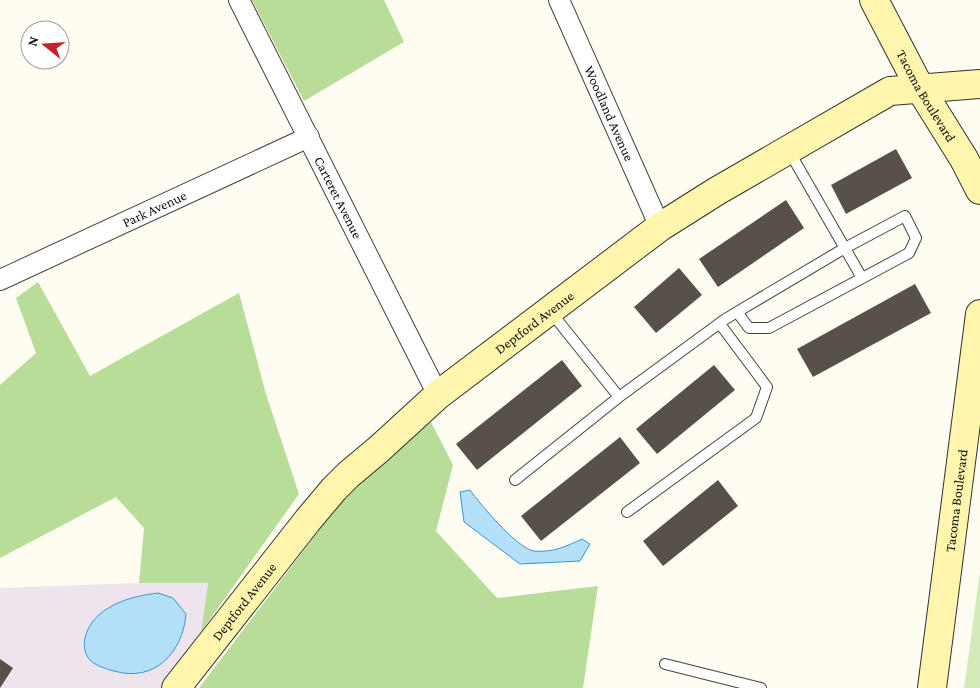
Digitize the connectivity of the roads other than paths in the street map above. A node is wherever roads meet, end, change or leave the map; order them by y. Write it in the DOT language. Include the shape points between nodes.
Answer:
graph roads {
  1 [pos="239,0"];
  2 [pos="559,0"];
  3 [pos="874,0"];
  4 [pos="980,84"];
  5 [pos="921,90"];
  6 [pos="309,137"];
  7 [pos="789,150"];
  8 [pos="980,190"];
  9 [pos="660,227"];
  10 [pos="844,248"];
  11 [pos="862,278"];
  12 [pos="0,280"];
  13 [pos="550,310"];
  14 [pos="737,312"];
  15 [pos="980,314"];
  16 [pos="720,324"];
  17 [pos="438,395"];
  18 [pos="619,397"];
  19 [pos="514,480"];
  20 [pos="627,512"];
  21 [pos="665,664"];
  22 [pos="176,688"];
  23 [pos="761,688"];
  24 [pos="932,688"];
  1 -- 6 [label="street, Carteret Avenue"];
  2 -- 9 [label="street, Woodland Avenue"];
  3 -- 5 [label="street, Tacoma Boulevard"];
  4 -- 5 [label="street, Deptford Avenue"];
  5 -- 7 [label="street, Deptford Avenue" via="890,91"];
  5 -- 8 [label="street, Tacoma Boulevard"];
  6 -- 12 [label="street, Park Avenue"];
  6 -- 17 [label="street, Carteret Avenue"];
  7 -- 9 [label="street, Deptford Avenue"];
  7 -- 10 [label="lane"];
  9 -- 13 [label="street, Deptford Avenue"];
  10 -- 11 [label="lane"];
  10 -- 11 [label="lane" via="905,216 916,238 909,253"];
  10 -- 14 [label="lane"];
  11 -- 14 [label="lane" via="769,328 749,328"];
  13 -- 17 [label="street, Deptford Avenue"];
  13 -- 18 [label="lane"];
  14 -- 16 [label="lane"];
  15 -- 24 [label="street, Tacoma Boulevard"];
  16 -- 18 [label="lane"];
  16 -- 20 [label="lane" via="767,387 756,418"];
  17 -- 22 [label="street, Deptford Avenue" via="334,489"];
  18 -- 19 [label="lane"];
  21 -- 23 [label="lane"];
}
